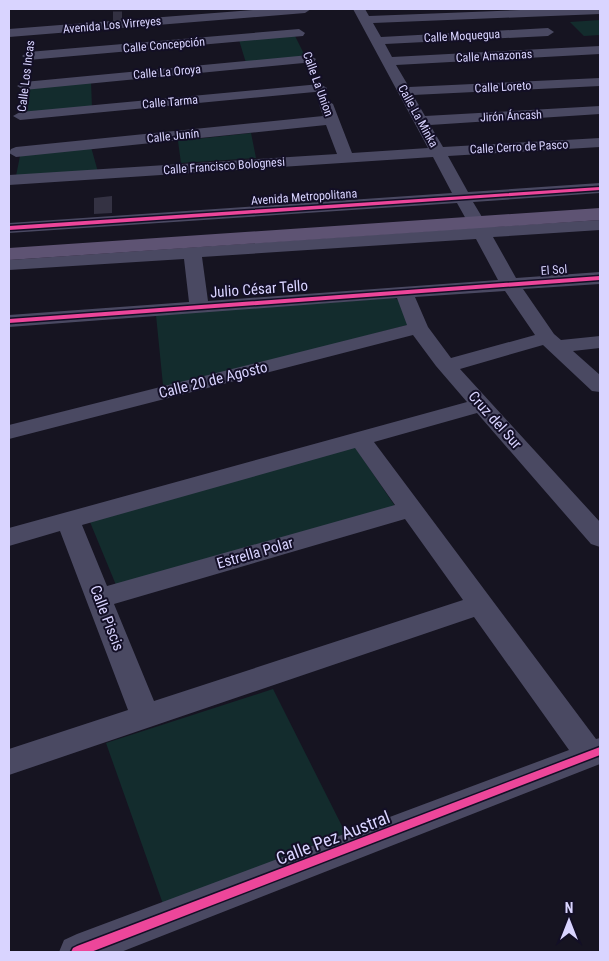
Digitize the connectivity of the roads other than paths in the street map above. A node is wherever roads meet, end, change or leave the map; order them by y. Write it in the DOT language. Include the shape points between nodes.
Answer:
graph roads {
  1 [pos="306,9"];
  2 [pos="291,10"];
  3 [pos="600,10"];
  4 [pos="529,11"];
  5 [pos="363,14"];
  6 [pos="548,32"];
  7 [pos="9,33"];
  8 [pos="299,33"];
  9 [pos="377,41"];
  10 [pos="600,50"];
  11 [pos="566,52"];
  12 [pos="388,61"];
  13 [pos="25,73"];
  14 [pos="314,74"];
  15 [pos="592,78"];
  16 [pos="9,84"];
  17 [pos="405,92"];
  18 [pos="600,110"];
  19 [pos="331,120"];
  20 [pos="421,121"];
  21 [pos="600,142"];
  22 [pos="16,152"];
  23 [pos="438,152"];
  24 [pos="346,159"];
  25 [pos="10,180"];
  26 [pos="600,188"];
  27 [pos="600,200"];
  28 [pos="600,214"];
  29 [pos="473,216"];
  30 [pos="600,225"];
  31 [pos="9,228"];
  32 [pos="9,238"];
  33 [pos="192,253"];
  34 [pos="9,254"];
  35 [pos="9,265"];
  36 [pos="600,278"];
  37 [pos="510,284"];
  38 [pos="404,293"];
  39 [pos="200,307"];
  40 [pos="9,321"];
  41 [pos="418,328"];
  42 [pos="552,342"];
  43 [pos="600,342"];
  44 [pos="447,366"];
  45 [pos="600,386"];
  46 [pos="481,405"];
  47 [pos="9,432"];
  48 [pos="360,438"];
  49 [pos="411,509"];
  50 [pos="68,520"];
  51 [pos="9,537"];
  52 [pos="600,538"];
  53 [pos="100,598"];
  54 [pos="481,604"];
  55 [pos="145,716"];
  56 [pos="595,753"];
  57 [pos="9,762"];
  58 [pos="77,952"];
  1 -- 2 [label="street, Avenida Los Virreyes"];
  2 -- 8 [label="street, Calle La Union"];
  2 -- 13 [label="street, Avenida Los Virreyes" via="119,21"];
  3 -- 4 [label="street"];
  4 -- 5 [label="street"];
  4 -- 6 [label="street"];
  5 -- 9 [label="street, Calle La Minka"];
  6 -- 9 [label="street, Calle Moquegua"];
  6 -- 11 [label="street"];
  7 -- 13 [label="street, Avenida Los Virreyes"];
  8 -- 13 [label="street, Calle Concepción"];
  8 -- 14 [label="street, Calle La Union"];
  9 -- 12 [label="street, Calle La Minka"];
  10 -- 11 [label="street, Calle Amazonas"];
  11 -- 12 [label="street, Calle Amazonas"];
  11 -- 15 [label="street"];
  12 -- 17 [label="street, Calle La Minka"];
  13 -- 14 [label="street, Calle Tarma"];
  13 -- 14 [label="street, Calle La Oroya"];
  13 -- 16 [label="street"];
  13 -- 22 [label="street, Calle Los Incas"];
  14 -- 19 [label="street, Calle La Union"];
  15 -- 17 [label="street, Calle Loreto"];
  17 -- 20 [label="street, Calle La Minka"];
  18 -- 20 [label="street, Jirón Áncash"];
  19 -- 22 [label="street, Calle Junín"];
  19 -- 24 [label="street, Calle La Union"];
  20 -- 23 [label="street, Calle La Minka"];
  21 -- 23 [label="street, Calle Cerro de Pasco"];
  22 -- 25 [label="street, Calle Los Incas"];
  23 -- 24 [label="street, Calle Francisco Bolognesi"];
  23 -- 29 [label="street, Calle La Minka"];
  24 -- 25 [label="street, Calle Francisco Bolognesi"];
  26 -- 29 [label="street, Avenida Metropolitana"];
  27 -- 29 [label="main road, Avenida Metropolitana"];
  28 -- 29 [label="main road, Avenida Metropolitana"];
  29 -- 30 [label="street, Avenida Metropolitana"];
  29 -- 31 [label="street, Avenida Metropolitana"];
  29 -- 32 [label="main road, Avenida Metropolitana"];
  29 -- 33 [label="street, Avenida Metropolitana"];
  29 -- 34 [label="main road, Avenida Metropolitana"];
  29 -- 37 [label="street, Calle La Minka"];
  33 -- 35 [label="street, Avenida Metropolitana"];
  33 -- 39 [label="street"];
  36 -- 37 [label="street, El Sol"];
  37 -- 38 [label="street, Julio César Tello"];
  37 -- 42 [label="street, Calle La Minka"];
  38 -- 39 [label="street, Julio César Tello"];
  38 -- 41 [label="street, Cruz del Sur"];
  39 -- 40 [label="street, Julio César Tello"];
  41 -- 44 [label="street, Cruz del Sur"];
  41 -- 47 [label="street, Calle 20 de Agosto"];
  42 -- 43 [label="street"];
  42 -- 44 [label="street"];
  42 -- 45 [label="street, Calle La Minka"];
  44 -- 46 [label="street, Cruz del Sur"];
  46 -- 48 [label="street"];
  46 -- 52 [label="street, Cruz del Sur"];
  48 -- 49 [label="street"];
  48 -- 50 [label="street"];
  49 -- 53 [label="street, Estrella Polar"];
  49 -- 54 [label="street"];
  50 -- 51 [label="street"];
  50 -- 53 [label="street, Calle Piscis"];
  53 -- 55 [label="street, Calle Piscis"];
  54 -- 55 [label="street"];
  54 -- 56 [label="street"];
  55 -- 57 [label="street"];
  56 -- 58 [label="street, Calle Pez Austral"];
}
